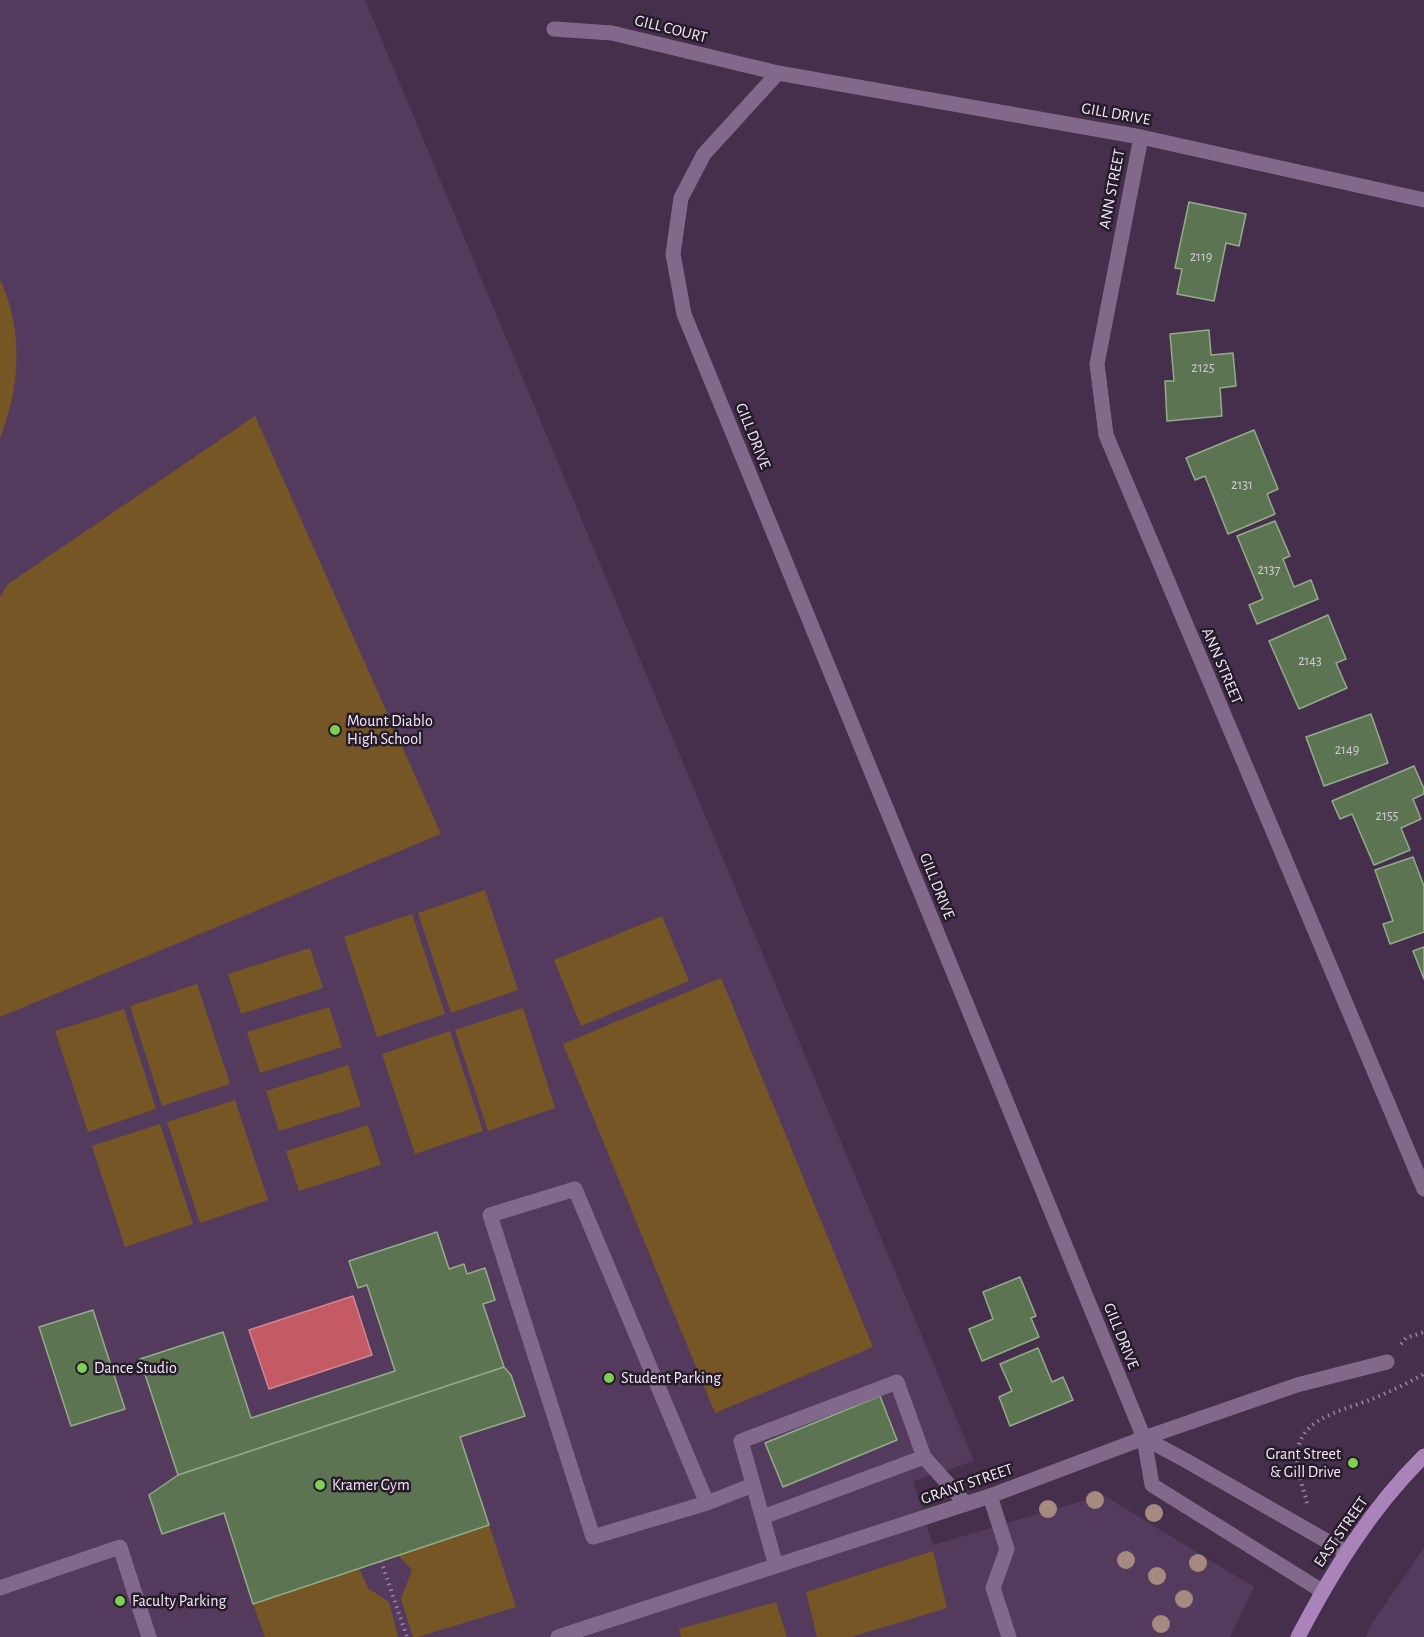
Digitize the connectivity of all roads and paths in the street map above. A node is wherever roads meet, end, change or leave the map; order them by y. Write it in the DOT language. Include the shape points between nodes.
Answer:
graph roads {
  1 [pos="554,29"];
  2 [pos="778,74"];
  3 [pos="1141,136"];
  4 [pos="1424,200"];
  5 [pos="1424,1189"];
  6 [pos="1387,1362"];
  7 [pos="1424,1372"];
  8 [pos="1143,1438"];
  9 [pos="1424,1456"];
  10 [pos="924,1457"];
  11 [pos="753,1485"];
  12 [pos="990,1496"];
  13 [pos="707,1503"];
  14 [pos="966,1504"];
  15 [pos="763,1517"];
  16 [pos="1300,1526"];
  17 [pos="1346,1552"];
  18 [pos="381,1561"];
  19 [pos="776,1566"];
  20 [pos="0,1588"];
  21 [pos="1322,1591"];
  22 [pos="597,1631"];
  23 [pos="149,1637"];
  24 [pos="407,1637"];
  25 [pos="558,1637"];
  26 [pos="1009,1637"];
  27 [pos="1298,1637"];
  1 -- 2 [label="street, GILL COURT" via="612,33"];
  2 -- 3 [label="street, GILL DRIVE"];
  2 -- 8 [label="street, GILL DRIVE" via="704,154 681,198 673,254 684,314"];
  3 -- 4 [label="street, GILL DRIVE"];
  3 -- 5 [label="street, ANN STREET" via="1097,364 1106,435"];
  6 -- 8 [label="street, GRANT STREET" via="1297,1385"];
  7 -- 16 [label="path" via="1401,1386 1318,1420 1303,1434 1298,1450 1299,1472 1308,1509"];
  8 -- 12 [label="street, GRANT STREET"];
  8 -- 16 [label="street"];
  8 -- 21 [label="street, GILL DRIVE" via="1152,1485"];
  9 -- 17 [label="street, EAST STREET" via="1401,1478"];
  10 -- 11 [label="street" via="897,1382 741,1441"];
  10 -- 14 [label="street"];
  10 -- 15 [label="street"];
  11 -- 13 [label="street"];
  11 -- 15 [label="street"];
  12 -- 14 [label="street, GRANT STREET"];
  12 -- 26 [label="street" via="1007,1549 993,1588"];
  13 -- 13 [label="street" via="575,1189 490,1215 593,1537"];
  14 -- 19 [label="street, GRANT STREET"];
  15 -- 19 [label="street"];
  16 -- 17 [label="street"];
  17 -- 21 [label="street, EAST STREET"];
  18 -- 24 [label="path"];
  19 -- 22 [label="street, GRANT STREET"];
  20 -- 23 [label="street" via="120,1547"];
  21 -- 27 [label="street, EAST STREET"];
  22 -- 25 [label="street, GRANT STREET"];
}
